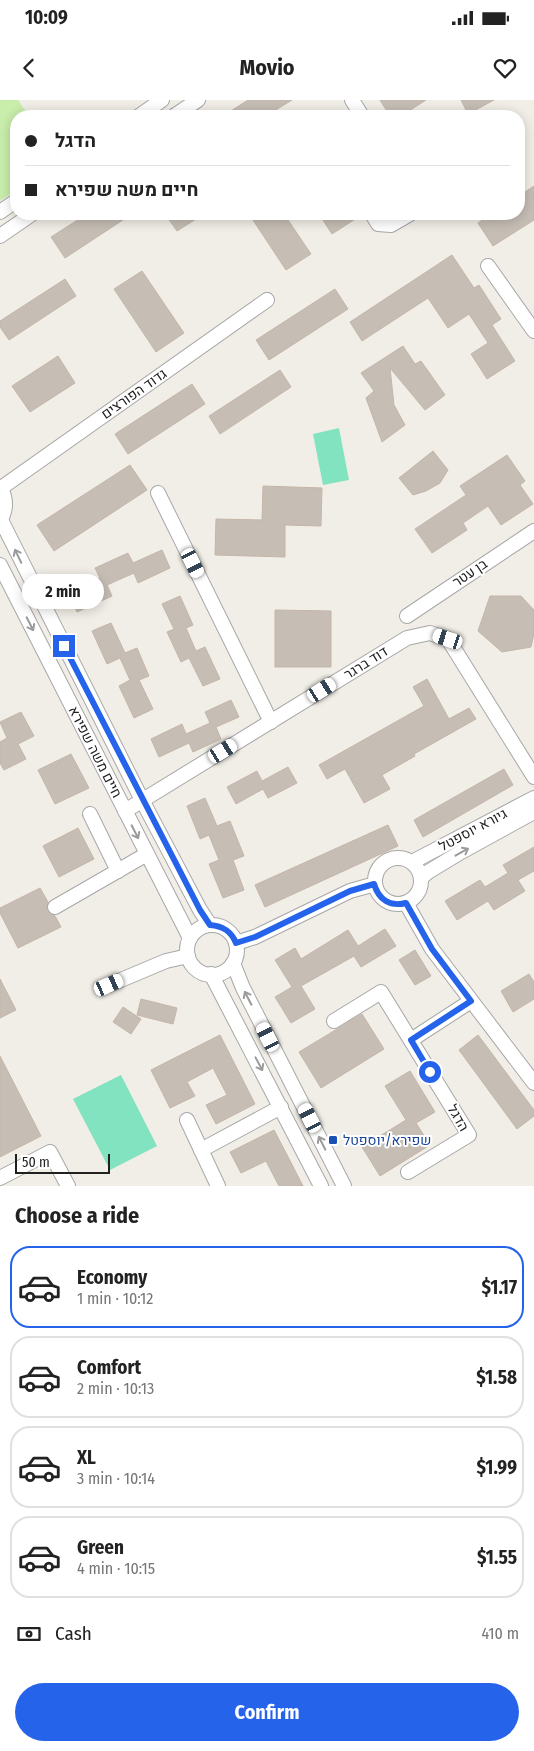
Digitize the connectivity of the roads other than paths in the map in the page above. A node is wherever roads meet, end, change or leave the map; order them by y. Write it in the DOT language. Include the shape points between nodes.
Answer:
graph roads {
  1 [pos="162,100"];
  2 [pos="198,100"];
  3 [pos="147,110"];
  4 [pos="183,110"];
  5 [pos="23,220"];
  6 [pos="376,220"];
  7 [pos="400,220"];
  8 [pos="0,236"];
  9 [pos="488,266"];
  10 [pos="267,300"];
  11 [pos="534,331"];
  12 [pos="0,487"];
  13 [pos="158,493"];
  14 [pos="0,520"];
  15 [pos="534,531"];
  16 [pos="0,565"];
  17 [pos="407,616"];
  18 [pos="271,722"];
  19 [pos="534,776"];
  20 [pos="534,798"];
  21 [pos="142,800"];
  22 [pos="124,811"];
  23 [pos="534,812"];
  24 [pos="90,814"];
  25 [pos="147,854"];
  26 [pos="412,862"];
  27 [pos="118,871"];
  28 [pos="421,878"];
  29 [pos="374,884"];
  30 [pos="406,903"];
  31 [pos="55,907"];
  32 [pos="210,925"];
  33 [pos="190,938"];
  34 [pos="236,943"];
  35 [pos="188,956"];
  36 [pos="233,963"];
  37 [pos="211,974"];
  38 [pos="109,985"];
  39 [pos="471,1001"];
  40 [pos="334,1021"];
  41 [pos="411,1040"];
  42 [pos="534,1083"];
  43 [pos="281,1107"];
  44 [pos="187,1120"];
  45 [pos="201,1150"];
  46 [pos="408,1172"];
  47 [pos="0,1178"];
  48 [pos="68,1186"];
  49 [pos="218,1186"];
  50 [pos="321,1186"];
  51 [pos="344,1186"];
  1 -- 3 [label="street"];
  2 -- 4 [label="street"];
  5 -- 8 [label="street"];
  6 -- 7 [label="street" via="378,224 391,225"];
  9 -- 11 [label="street"];
  10 -- 12 [label="street, גדוד הפורצים"];
  12 -- 14 [label="street" via="6,504"];
  13 -- 18 [label="street"];
  21 -- 14 [label="street, חיים משה שפירא, one-way"];
  15 -- 17 [label="street, בן עטר"];
  16 -- 22 [label="street, חיים משה שפירא, one-way"];
  18 -- 19 [label="street, דוד ברגר" via="407,638 430,633 448,639"];
  18 -- 21 [label="street, דוד ברגר"];
  20 -- 26 [label="street, גיורא יוספטל"];
  21 -- 22 [label="street, דוד ברגר"];
  21 -- 32 [label="street, חיים משה שפירא"];
  22 -- 25 [label="street, חיים משה שפירא, one-way"];
  28 -- 23 [label="street, גיורא יוספטל, one-way"];
  24 -- 27 [label="street"];
  25 -- 27 [label="street"];
  25 -- 33 [label="street, חיים משה שפירא"];
  26 -- 28 [label="street"];
  26 -- 29 [label="street" via="397,858 389,860 378,869"];
  27 -- 31 [label="street"];
  28 -- 30 [label="street" via="420,890"];
  29 -- 30 [label="street" via="386,902"];
  29 -- 34 [label="street" via="350,891"];
  30 -- 39 [label="street" via="432,949"];
  32 -- 33 [label="street" via="198,928"];
  32 -- 34 [label="street" via="229,932"];
  33 -- 35 [label="street"];
  34 -- 36 [label="street"];
  35 -- 37 [label="street" via="199,971"];
  35 -- 38 [label="street" via="166,961"];
  36 -- 37 [label="street" via="224,972"];
  51 -- 36 [label="street, one-way"];
  37 -- 43 [label="street, one-way"];
  39 -- 41 [label="street"];
  39 -- 42 [label="street"];
  40 -- 41 [label="street, הדגל" via="381,992"];
  41 -- 46 [label="street, הדגל" via="470,1135"];
  43 -- 45 [label="street"];
  43 -- 50 [label="street"];
  44 -- 45 [label="street"];
  45 -- 49 [label="street"];
  47 -- 48 [label="street" via="50,1152"];
}
